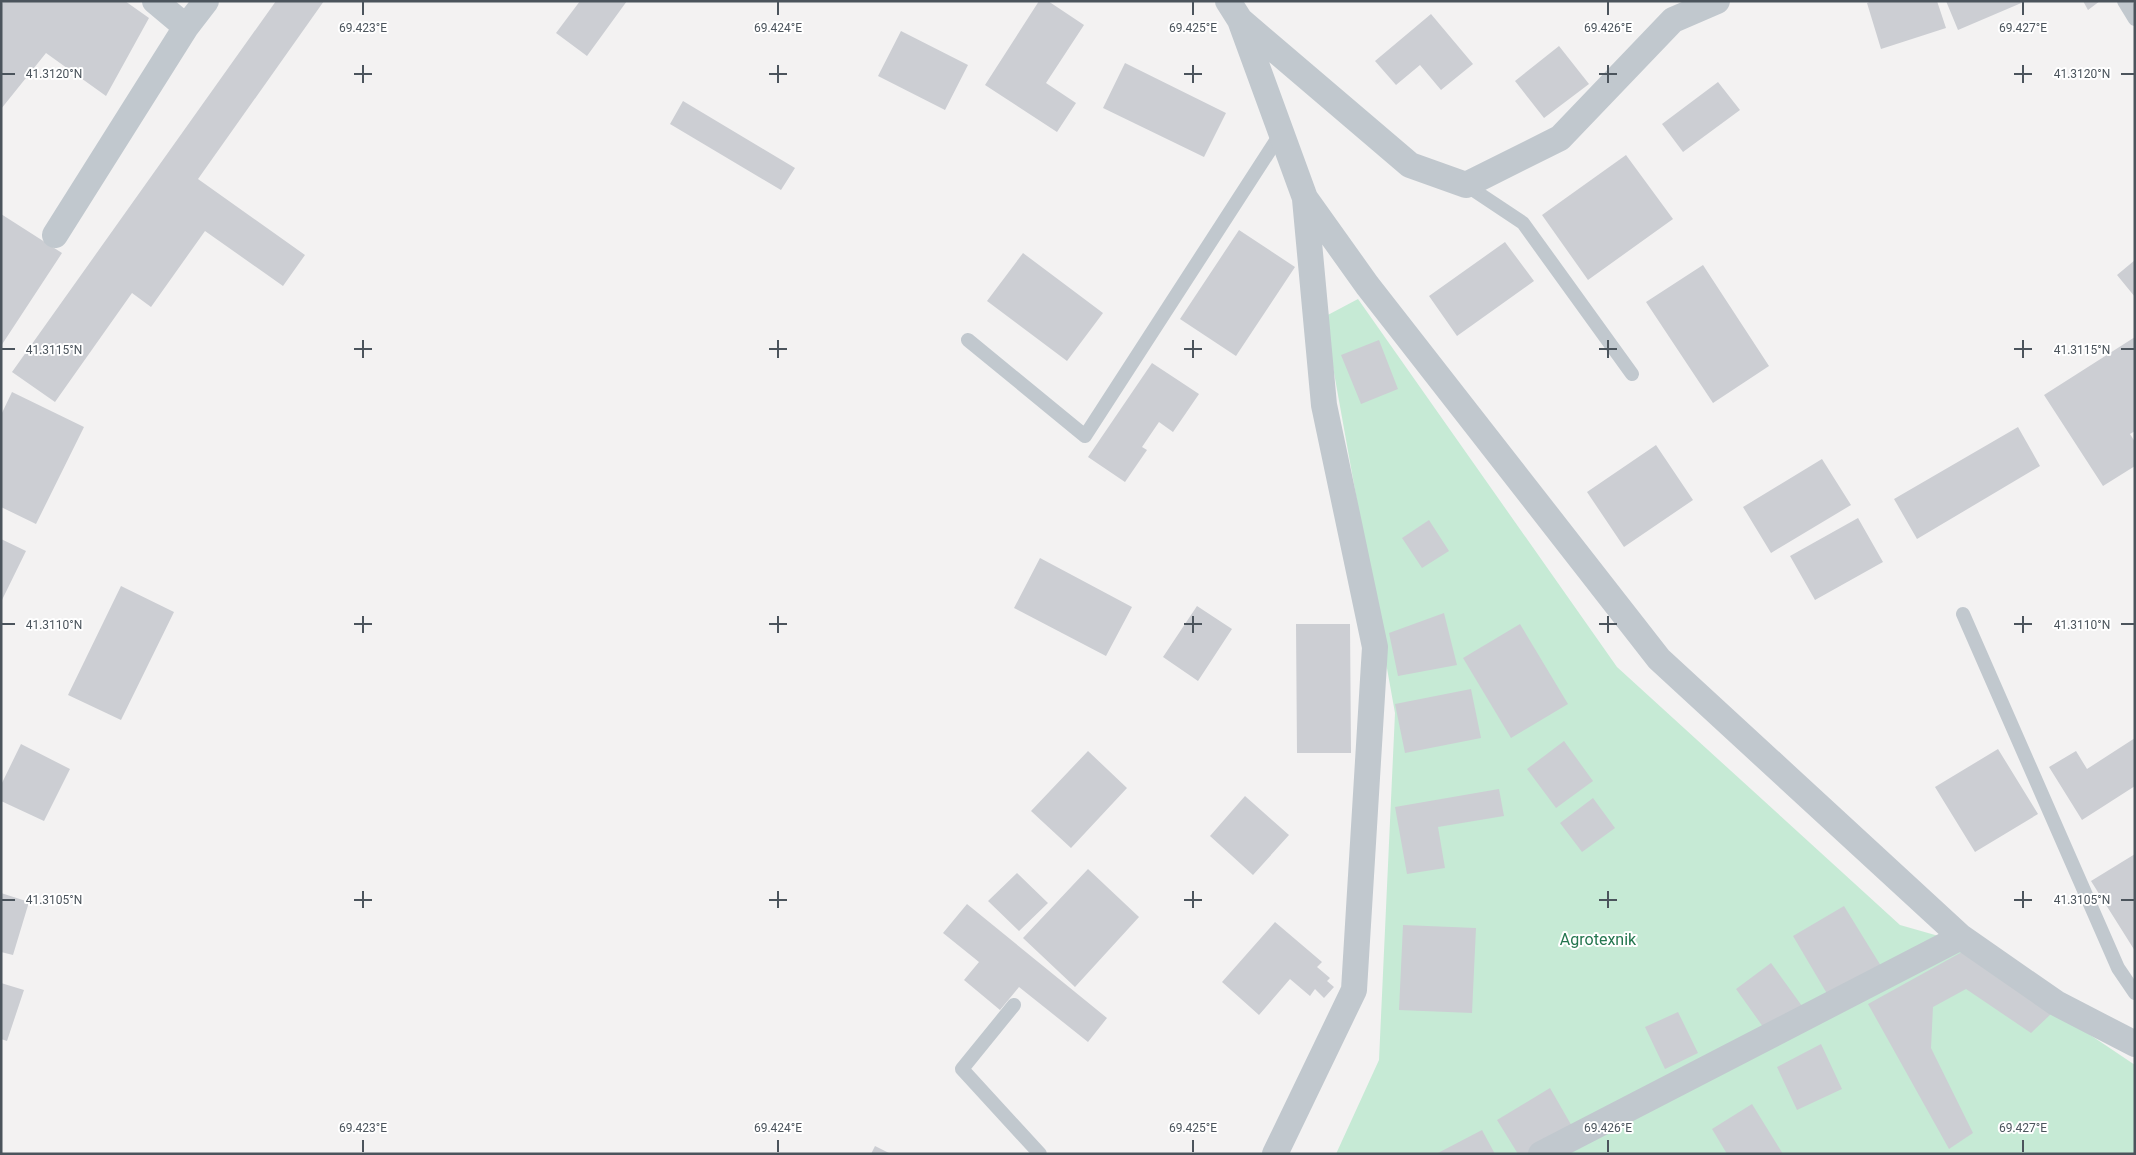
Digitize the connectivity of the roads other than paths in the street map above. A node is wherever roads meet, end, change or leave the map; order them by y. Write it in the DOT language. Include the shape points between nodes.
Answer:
graph roads {
  1 [pos="155,1"];
  2 [pos="206,1"];
  3 [pos="1717,1"];
  4 [pos="2124,1"];
  5 [pos="1234,10"];
  6 [pos="2135,19"];
  7 [pos="186,27"];
  8 [pos="1281,133"];
  9 [pos="1466,185"];
  10 [pos="1305,198"];
  11 [pos="55,235"];
  12 [pos="968,340"];
  13 [pos="1632,374"];
  14 [pos="1963,614"];
  15 [pos="1961,937"];
  16 [pos="2135,993"];
  17 [pos="1014,1005"];
  18 [pos="2135,1044"];
  19 [pos="1040,1154"];
  20 [pos="1275,1154"];
  21 [pos="1541,1154"];
  1 -- 7 [label="street"];
  2 -- 7 [label="street"];
  3 -- 9 [label="street" via="1674,20 1560,138"];
  4 -- 6 [label="lane"];
  5 -- 8 [label="street"];
  5 -- 9 [label="street" via="1410,165"];
  7 -- 11 [label="street"];
  8 -- 10 [label="street"];
  8 -- 12 [label="lane" via="1086,436"];
  9 -- 13 [label="lane" via="1523,223"];
  10 -- 15 [label="street" via="1367,285 1659,659"];
  10 -- 20 [label="street" via="1324,405 1375,647 1354,990"];
  14 -- 16 [label="lane" via="2118,968"];
  15 -- 18 [label="street" via="2056,1003"];
  15 -- 21 [label="street"];
  17 -- 19 [label="lane" via="962,1068"];
}
